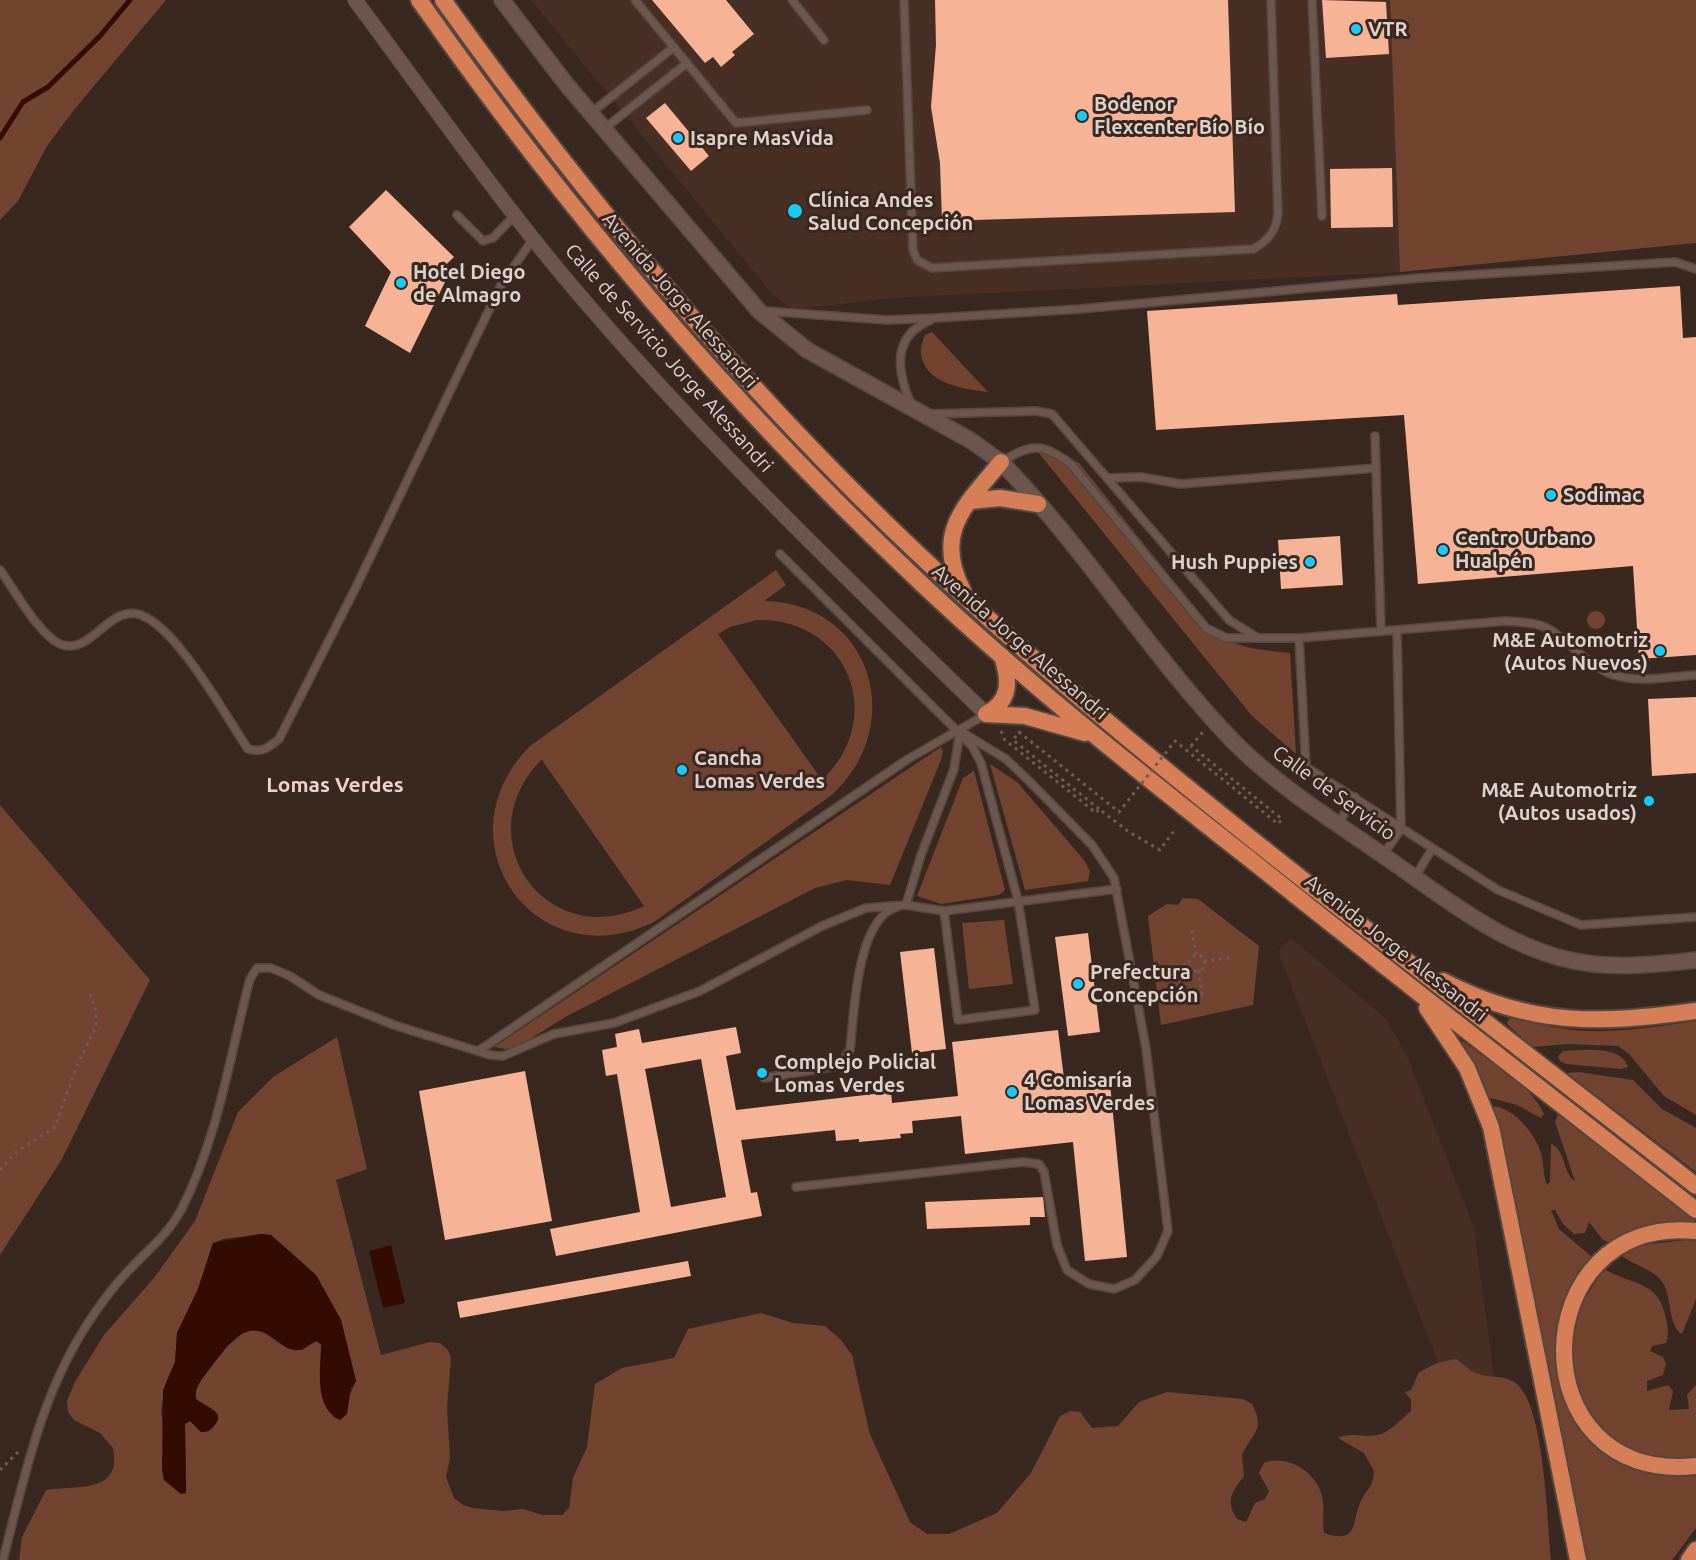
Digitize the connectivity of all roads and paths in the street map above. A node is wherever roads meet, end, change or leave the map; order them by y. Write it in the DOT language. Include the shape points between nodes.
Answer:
graph roads {
  1 [pos="355,0"];
  2 [pos="419,0"];
  3 [pos="502,0"];
  4 [pos="635,0"];
  5 [pos="792,0"];
  6 [pos="904,0"];
  7 [pos="1271,0"];
  8 [pos="1312,0"];
  9 [pos="448,3"];
  10 [pos="824,40"];
  11 [pos="674,47"];
  12 [pos="687,63"];
  13 [pos="867,110"];
  14 [pos="591,113"];
  15 [pos="604,129"];
  16 [pos="457,215"];
  17 [pos="515,215"];
  18 [pos="1322,216"];
  19 [pos="534,238"];
  20 [pos="1696,269"];
  21 [pos="759,311"];
  22 [pos="936,318"];
  23 [pos="918,412"];
  24 [pos="1375,435"];
  25 [pos="1001,462"];
  26 [pos="1376,468"];
  27 [pos="1109,478"];
  28 [pos="970,501"];
  29 [pos="1038,504"];
  30 [pos="780,554"];
  31 [pos="0,570"];
  32 [pos="968,600"];
  33 [pos="1381,631"];
  34 [pos="1397,631"];
  35 [pos="1258,638"];
  36 [pos="1299,638"];
  37 [pos="1002,656"];
  38 [pos="1696,675"];
  39 [pos="986,714"];
  40 [pos="999,727"];
  41 [pos="960,731"];
  42 [pos="1094,736"];
  43 [pos="1191,747"];
  44 [pos="1355,797"];
  45 [pos="1099,809"];
  46 [pos="1338,824"];
  47 [pos="1176,828"];
  48 [pos="1401,829"];
  49 [pos="1432,849"];
  50 [pos="1383,855"];
  51 [pos="1415,877"];
  52 [pos="1117,890"];
  53 [pos="1018,900"];
  54 [pos="906,905"];
  55 [pos="944,911"];
  56 [pos="1696,917"];
  57 [pos="1192,930"];
  58 [pos="1196,955"];
  59 [pos="1231,958"];
  60 [pos="1696,960"];
  61 [pos="1204,961"];
  62 [pos="1406,961"];
  63 [pos="1189,964"];
  64 [pos="1161,967"];
  65 [pos="1199,970"];
  66 [pos="1409,986"];
  67 [pos="90,994"];
  68 [pos="1202,996"];
  69 [pos="1696,1011"];
  70 [pos="480,1050"];
  71 [pos="764,1077"];
  72 [pos="0,1170"];
  73 [pos="1696,1186"];
  74 [pos="796,1187"];
  75 [pos="1696,1210"];
  76 [pos="1696,1231"];
  77 [pos="1696,1467"];
  78 [pos="1696,1550"];
  79 [pos="3,1560"];
  80 [pos="1578,1560"];
  81 [pos="1689,1560"];
  1 -- 17 [label="street, Calle de Servicio Jorge Alessandri"];
  2 -- 37 [label="highway, Avenida Jorge Alessandri" via="573,207 705,363 810,475"];
  3 -- 14 [label="street"];
  4 -- 11 [label="lane"];
  5 -- 10 [label="lane"];
  6 -- 7 [label="lane" via="913,249 922,264 938,268 1253,249 1261,245 1273,231 1278,214"];
  8 -- 18 [label="lane"];
  9 -- 32 [label="highway, Avenida Jorge Alessandri" via="558,157 693,321 827,465"];
  11 -- 12 [label="lane"];
  11 -- 14 [label="lane"];
  12 -- 13 [label="lane" via="736,123"];
  12 -- 15 [label="lane"];
  14 -- 15 [label="street"];
  15 -- 21 [label="street"];
  16 -- 17 [label="lane" via="483,241 493,238"];
  17 -- 19 [label="street, Calle de Servicio Jorge Alessandri"];
  19 -- 31 [label="lane" via="501,285 356,587 279,739 267,748 257,752 248,749 171,636 152,620 139,614 125,614 73,646 60,644 44,631"];
  19 -- 39 [label="street, Calle de Servicio Jorge Alessandri" via="607,327 710,438"];
  20 -- 22 [label="lane" via="1675,262 1570,268"];
  21 -- 22 [label="lane" via="887,320"];
  21 -- 23 [label="street" via="807,350"];
  22 -- 23 [label="lane" via="916,328 899,362 900,374"];
  23 -- 25 [label="street" via="976,443"];
  23 -- 27 [label="lane" via="1052,414"];
  24 -- 26 [label="lane"];
  25 -- 28 [label="highway"];
  25 -- 29 [label="street"];
  25 -- 35 [label="lane" via="1023,449 1052,450 1071,464 1206,628 1226,638"];
  26 -- 27 [label="lane" via="1181,484 1141,477"];
  26 -- 33 [label="lane"];
  27 -- 35 [label="lane" via="1229,620"];
  28 -- 29 [label="highway" via="1000,498"];
  28 -- 32 [label="highway" via="957,518 951,546 957,578"];
  29 -- 46 [label="street, Calle de Servicio" via="1233,741 1262,768"];
  30 -- 41 [label="lane"];
  32 -- 62 [label="highway, Avenida Jorge Alessandri" via="1181,782"];
  33 -- 34 [label="lane"];
  33 -- 36 [label="lane"];
  34 -- 38 [label="lane" via="1520,622 1543,626 1613,675 1642,679"];
  34 -- 48 [label="lane"];
  35 -- 36 [label="lane"];
  36 -- 44 [label="lane" via="1306,767"];
  37 -- 39 [label="highway" via="1007,692 1001,704"];
  37 -- 42 [label="highway, Avenida Jorge Alessandri"];
  39 -- 41 [label="lane"];
  39 -- 42 [label="highway" via="1041,719"];
  40 -- 45 [label="path" via="1005,740 1096,813"];
  41 -- 52 [label="lane" via="1006,759 1028,780 1092,845 1114,878"];
  41 -- 53 [label="lane" via="981,763"];
  41 -- 54 [label="lane" via="954,769"];
  41 -- 70 [label="lane" via="898,765"];
  42 -- 66 [label="highway, Avenida Jorge Alessandri"];
  43 -- 45 [label="path, bridge" via="1282,819 1278,824 1175,741 1119,812 1019,732 1013,740"];
  44 -- 46 [label="lane"];
  44 -- 48 [label="lane"];
  45 -- 47 [label="path" via="1160,850"];
  46 -- 50 [label="street, Calle de Servicio"];
  48 -- 49 [label="lane"];
  48 -- 50 [label="lane"];
  49 -- 51 [label="lane"];
  49 -- 56 [label="lane" via="1498,890 1581,925"];
  50 -- 51 [label="street, Calle de Servicio"];
  51 -- 60 [label="street, Calle de Servicio" via="1498,932 1560,958 1624,966"];
  52 -- 53 [label="lane"];
  52 -- 74 [label="lane" via="1146,1048 1168,1231 1157,1256 1135,1280 1114,1289 1089,1284 1067,1270 1057,1245 1044,1172 1039,1164 1022,1162"];
  53 -- 55 [label="lane"];
  53 -- 55 [label="lane" via="1035,1010 958,1020"];
  54 -- 55 [label="lane"];
  54 -- 70 [label="lane" via="866,908 822,926 700,991 614,1023 562,1032 503,1056"];
  54 -- 71 [label="lane" via="892,908 881,918 869,939 858,975 850,1050 844,1060 838,1066"];
  57 -- 58 [label="path"];
  58 -- 61 [label="path"];
  58 -- 63 [label="path"];
  59 -- 61 [label="path"];
  61 -- 65 [label="path"];
  62 -- 69 [label="highway" via="1496,1004 1565,1020 1637,1019"];
  62 -- 73 [label="highway, Avenida Jorge Alessandri"];
  63 -- 64 [label="path"];
  63 -- 65 [label="path"];
  65 -- 68 [label="path"];
  66 -- 75 [label="highway, Avenida Jorge Alessandri"];
  66 -- 80 [label="highway" via="1457,1050 1477,1087 1491,1127"];
  67 -- 72 [label="path" via="96,1010 96,1027 55,1127 15,1153"];
  70 -- 79 [label="lane" via="394,1025 319,995 272,968 257,968 250,979 196,1177 163,1236 111,1291 67,1357 36,1432"];
  76 -- 77 [label="highway" via="1649,1235 1605,1258 1589,1274 1574,1300 1563,1350 1565,1376 1573,1400 1601,1439 1628,1457 1646,1463"];
  78 -- 81 [label="highway"];
}
